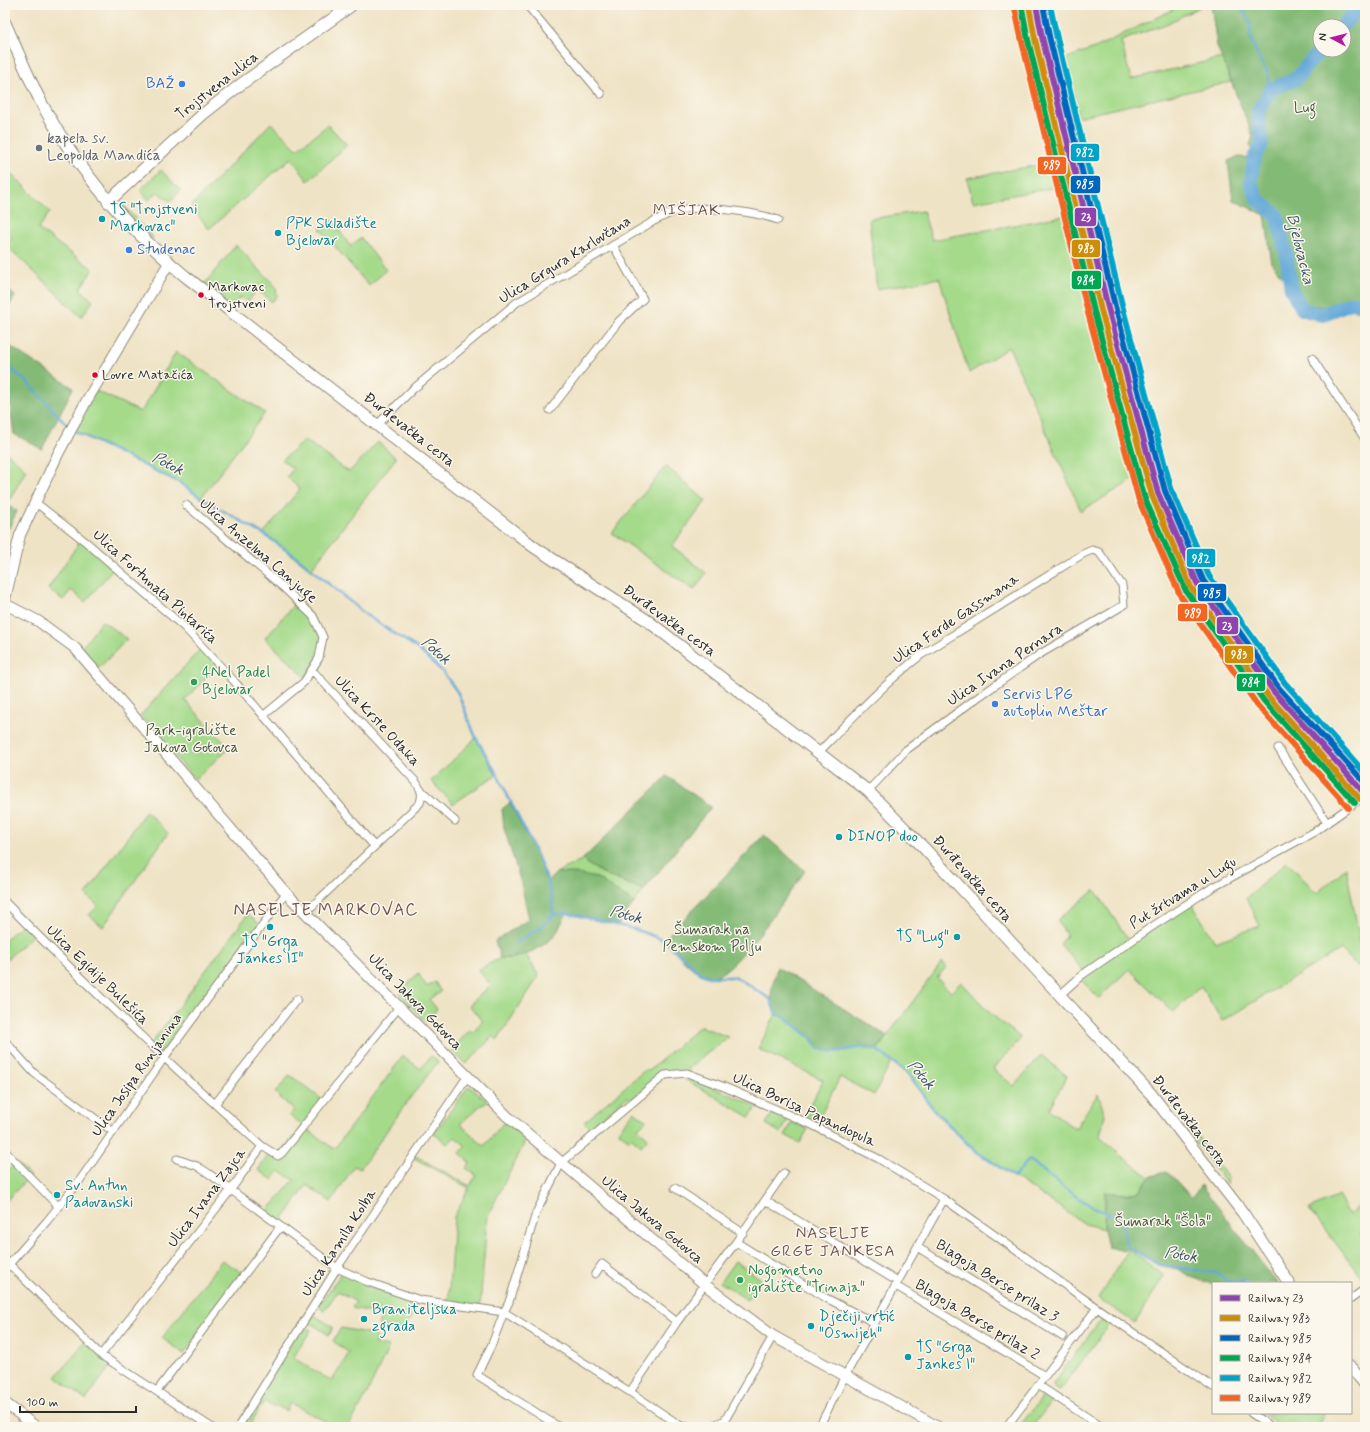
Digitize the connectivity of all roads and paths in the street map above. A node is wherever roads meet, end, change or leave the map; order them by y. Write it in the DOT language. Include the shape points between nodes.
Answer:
graph roads {
  1 [pos="352,5"];
  2 [pos="527,5"];
  3 [pos="5,23"];
  4 [pos="602,94"];
  5 [pos="94,184"];
  6 [pos="127,184"];
  7 [pos="108,202"];
  8 [pos="778,220"];
  9 [pos="613,245"];
  10 [pos="170,263"];
  11 [pos="1312,358"];
  12 [pos="550,410"];
  13 [pos="378,424"];
  14 [pos="1365,439"];
  15 [pos="35,502"];
  16 [pos="186,505"];
  17 [pos="1083,554"];
  18 [pos="5,599"];
  19 [pos="5,604"];
  20 [pos="312,670"];
  21 [pos="263,716"];
  22 [pos="1278,748"];
  23 [pos="819,752"];
  24 [pos="422,790"];
  25 [pos="868,791"];
  26 [pos="1365,796"];
  27 [pos="455,821"];
  28 [pos="1327,823"];
  29 [pos="374,846"];
  30 [pos="286,893"];
  31 [pos="5,902"];
  32 [pos="306,912"];
  33 [pos="1060,995"];
  34 [pos="298,999"];
  35 [pos="399,1007"];
  36 [pos="5,1041"];
  37 [pos="164,1058"];
  38 [pos="467,1077"];
  39 [pos="215,1104"];
  40 [pos="112,1131"];
  41 [pos="262,1146"];
  42 [pos="5,1151"];
  43 [pos="177,1159"];
  44 [pos="561,1163"];
  45 [pos="784,1173"];
  46 [pos="674,1188"];
  47 [pos="230,1191"];
  48 [pos="944,1199"];
  49 [pos="766,1200"];
  50 [pos="59,1207"];
  51 [pos="280,1227"];
  52 [pos="743,1233"];
  53 [pos="736,1242"];
  54 [pos="917,1247"];
  55 [pos="6,1264"];
  56 [pos="337,1268"];
  57 [pos="595,1274"];
  58 [pos="1289,1282"];
  59 [pos="704,1284"];
  60 [pos="897,1284"];
  61 [pos="1365,1289"];
  62 [pos="1352,1298"];
  63 [pos="1097,1308"];
  64 [pos="504,1312"];
  65 [pos="677,1322"];
  66 [pos="875,1323"];
  67 [pos="774,1336"];
  68 [pos="1063,1338"];
  69 [pos="101,1355"];
  70 [pos="1352,1368"];
  71 [pos="845,1376"];
  72 [pos="1045,1376"];
  73 [pos="1365,1384"];
  74 [pos="1038,1385"];
  75 [pos="1212,1386"];
  76 [pos="157,1391"];
  77 [pos="630,1392"];
  78 [pos="5,1403"];
  79 [pos="1252,1414"];
  80 [pos="935,1426"];
  81 [pos="36,1427"];
  82 [pos="212,1427"];
  83 [pos="238,1427"];
  84 [pos="559,1427"];
  85 [pos="691,1427"];
  86 [pos="709,1427"];
  87 [pos="819,1427"];
  88 [pos="1006,1427"];
  89 [pos="1102,1427"];
  90 [pos="1272,1427"];
  1 -- 6 [label="main road, Trojstvena ulica" via="202,115"];
  2 -- 4 [label="street"];
  3 -- 5 [label="main road, Đurđevačka cesta" via="43,105"];
  5 -- 6 [label="main road" via="112,188"];
  5 -- 7 [label="main road, Đurđevačka cesta"];
  6 -- 7 [label="main road, Trojstvena ulica"];
  7 -- 10 [label="main road, Đurđevačka cesta" via="135,232"];
  8 -- 9 [label="street, Ulica Grgura Karlovčana" via="734,211 677,211"];
  9 -- 12 [label="street" via="643,299 619,320"];
  9 -- 13 [label="street, Ulica Grgura Karlovčana" via="516,303 412,390"];
  10 -- 13 [label="main road, Đurđevačka cesta"];
  10 -- 15 [label="street" via="84,406"];
  11 -- 14 [label="street"];
  13 -- 23 [label="main road, Đurđevačka cesta" via="534,547 648,622"];
  15 -- 18 [label="street" via="20,535"];
  15 -- 21 [label="street, Ulica Fortunata Pintarića" via="86,542 184,627"];
  16 -- 20 [label="street, Ulica Anzelma Canjuge" via="313,616 323,637 319,658"];
  17 -- 23 [label="street, Ulica Ferde Gassmana" via="921,655 868,702"];
  17 -- 25 [label="street, Ulica Ivana Pernara" via="1092,550 1099,552 1122,585 1124,605 1040,654 977,698 906,750"];
  19 -- 30 [label="street, Ulica Jakova Gotovca" via="38,621 75,648"];
  20 -- 21 [label="street" via="304,682"];
  20 -- 24 [label="street, Ulica Krste Odaka"];
  21 -- 29 [label="street, Ulica Fortunata Pintarića"];
  22 -- 28 [label="street"];
  23 -- 25 [label="main road, Đurđevačka cesta"];
  24 -- 27 [label="street, Ulica Krste Odaka"];
  24 -- 29 [label="street" via="420,803"];
  25 -- 33 [label="main road, Đurđevačka cesta"];
  26 -- 28 [label="street, Put žrtvama u Lugu"];
  28 -- 33 [label="street, Put žrtvama u Lugu" via="1191,902 1082,975"];
  29 -- 32 [label="street"];
  30 -- 32 [label="street, Ulica Jakova Gotovca"];
  30 -- 37 [label="street, Ulica Josipa Runjanina"];
  31 -- 37 [label="street, Ulica Egidije Bulešića"];
  32 -- 35 [label="street, Ulica Jakova Gotovca"];
  33 -- 58 [label="main road, Đurđevačka cesta" via="1151,1094 1243,1213"];
  34 -- 39 [label="street"];
  35 -- 38 [label="street, Ulica Jakova Gotovca"];
  35 -- 41 [label="street, Ulica Ivana Zajca" via="282,1153 278,1156"];
  36 -- 40 [label="street" via="34,1072"];
  37 -- 39 [label="street, Ulica Egidije Bulešića"];
  37 -- 40 [label="street, Ulica Josipa Runjanina"];
  38 -- 44 [label="street, Ulica Jakova Gotovca"];
  38 -- 56 [label="street, Ulica Kamila Kolba"];
  39 -- 41 [label="street, Ulica Egidije Bulešića"];
  40 -- 50 [label="street, Ulica Josipa Runjanina"];
  41 -- 47 [label="street, Ulica Ivana Zajca"];
  42 -- 50 [label="street"];
  43 -- 47 [label="street" via="197,1166"];
  44 -- 48 [label="street, Ulica Borisa Papandopula" via="665,1075 687,1073 815,1126 879,1159"];
  44 -- 59 [label="street, Ulica Jakova Gotovca"];
  44 -- 64 [label="street" via="536,1213"];
  45 -- 49 [label="street"];
  46 -- 52 [label="street"];
  47 -- 51 [label="street"];
  47 -- 69 [label="street, Ulica Ivana Zajca"];
  48 -- 54 [label="street"];
  48 -- 63 [label="street, Ulica Borisa Papandopula"];
  49 -- 52 [label="street"];
  49 -- 60 [label="street, Blagoja Berse prilaz 2"];
  50 -- 55 [label="street, Ulica Josipa Runjanina"];
  51 -- 56 [label="street"];
  51 -- 76 [label="street"];
  52 -- 53 [label="street"];
  53 -- 59 [label="street"];
  53 -- 66 [label="street" via="826,1298"];
  54 -- 60 [label="street"];
  54 -- 68 [label="street, Blagoja Berse prilaz 3"];
  55 -- 69 [label="street"];
  56 -- 64 [label="street" via="420,1300"];
  56 -- 83 [label="street, Ulica Kamila Kolba"];
  57 -- 65 [label="street" via="602,1264"];
  59 -- 65 [label="street"];
  59 -- 67 [label="street, Ulica Jakova Gotovca"];
  60 -- 66 [label="street"];
  60 -- 72 [label="street, Blagoja Berse prilaz 2"];
  61 -- 62 [label="street"];
  63 -- 72 [label="street"];
  63 -- 75 [label="street, Ulica Borisa Papandopula"];
  64 -- 77 [label="street"];
  64 -- 84 [label="street" via="477,1376"];
  65 -- 77 [label="street"];
  66 -- 71 [label="street"];
  67 -- 71 [label="street, Ulica Jakova Gotovca"];
  67 -- 86 [label="street" via="725,1420"];
  69 -- 76 [label="street"];
  70 -- 73 [label="main road"];
  71 -- 80 [label="street, Ulica Jakova Gotovca"];
  71 -- 87 [label="street"];
  72 -- 74 [label="street"];
  74 -- 88 [label="street"];
  74 -- 89 [label="street"];
  76 -- 82 [label="street"];
  77 -- 85 [label="street" via="681,1426"];
  78 -- 81 [label="street"];
  79 -- 90 [label="street"];
}
